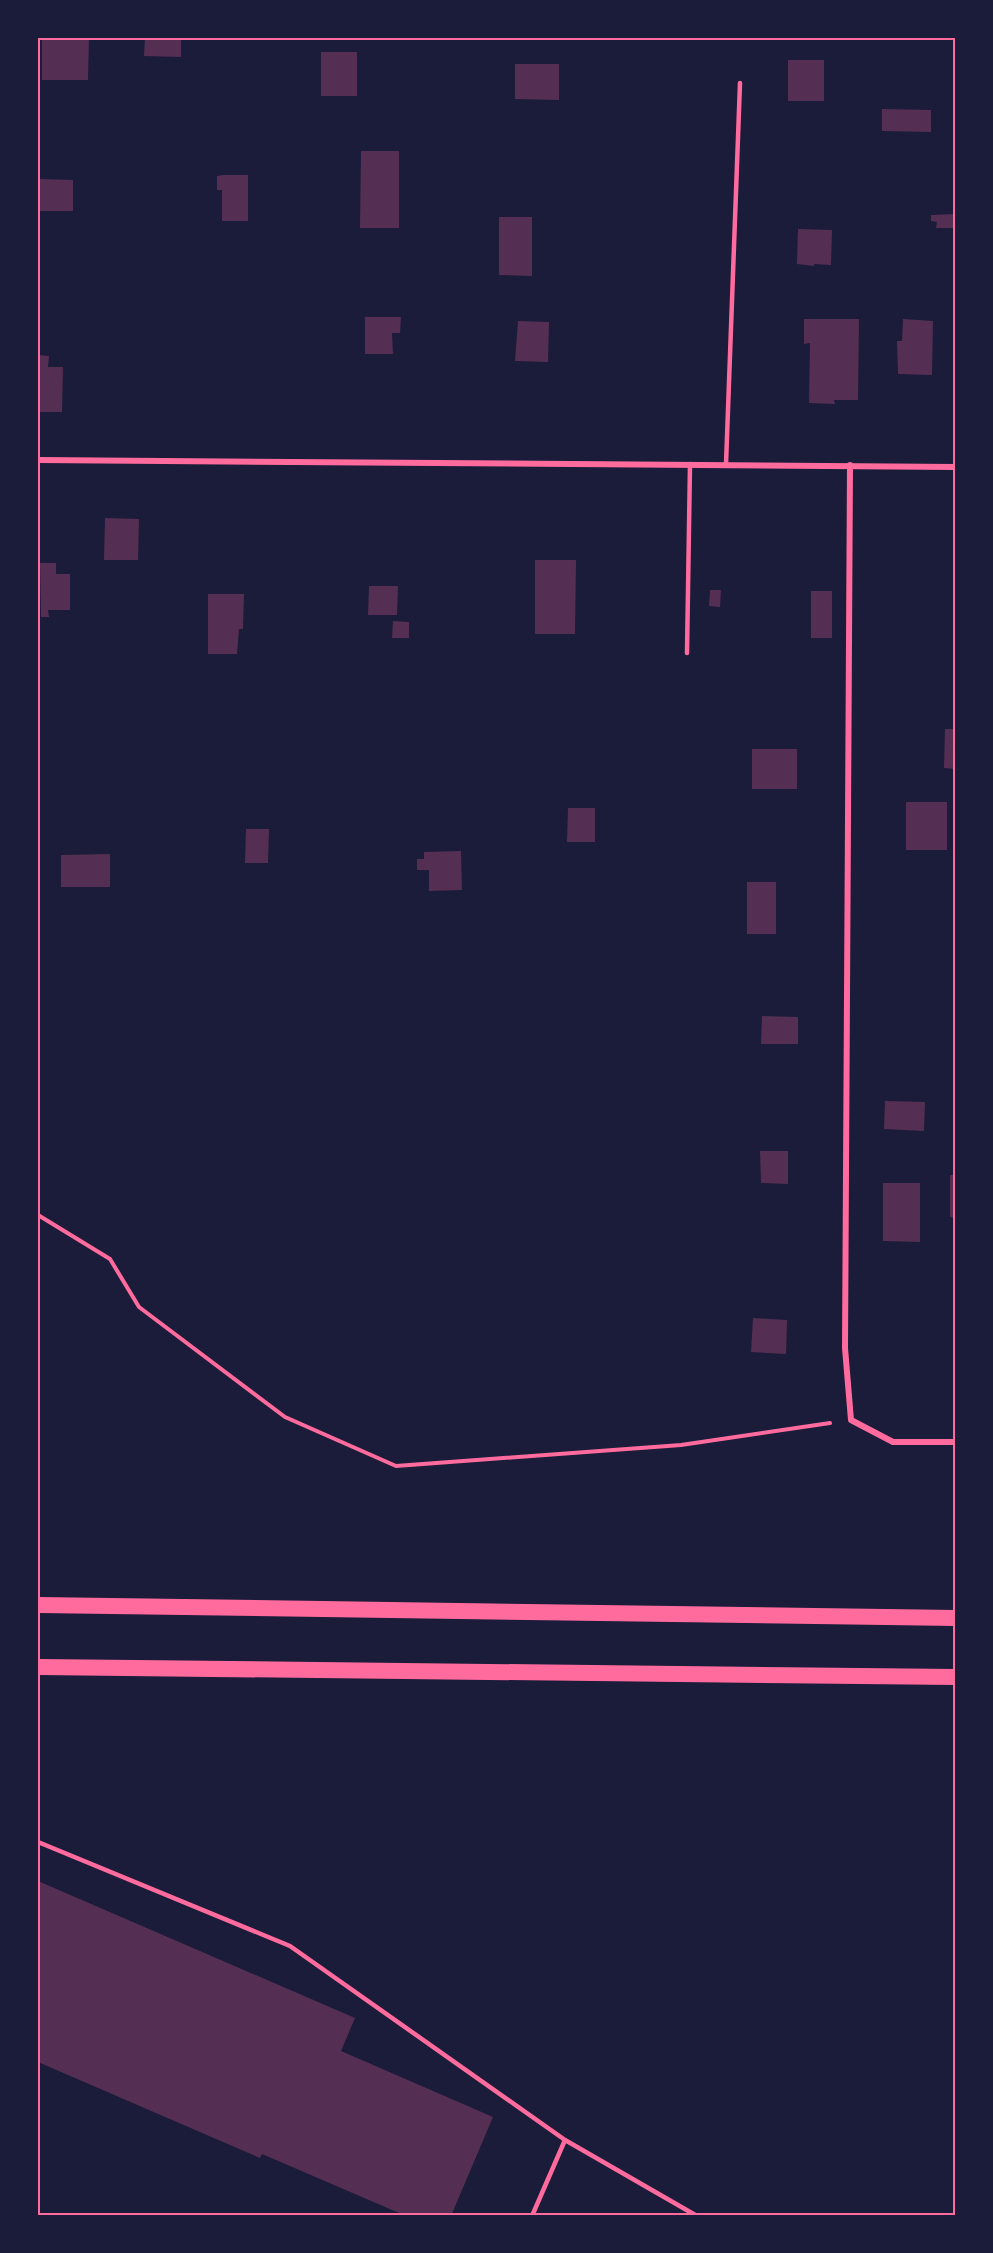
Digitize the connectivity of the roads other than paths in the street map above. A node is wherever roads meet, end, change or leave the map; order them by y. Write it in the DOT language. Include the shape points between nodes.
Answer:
graph roads {
  1 [pos="740,83"];
  2 [pos="38,460"];
  3 [pos="690,464"];
  4 [pos="726,464"];
  5 [pos="850,465"];
  6 [pos="956,466"];
  7 [pos="687,653"];
  8 [pos="956,1442"];
  9 [pos="38,1605"];
  10 [pos="956,1618"];
  11 [pos="38,1667"];
  12 [pos="956,1677"];
  13 [pos="38,1842"];
  14 [pos="565,2140"];
  15 [pos="532,2216"];
  16 [pos="697,2216"];
  1 -- 4 [label="lane"];
  2 -- 3 [label="street"];
  3 -- 4 [label="street"];
  3 -- 7 [label="lane"];
  4 -- 5 [label="street"];
  5 -- 6 [label="street"];
  5 -- 8 [label="street" via="845,1348 851,1420 893,1442"];
  9 -- 10 [label="highway"];
  11 -- 12 [label="highway"];
  13 -- 14 [label="lane" via="290,1946"];
  14 -- 15 [label="lane"];
  14 -- 16 [label="lane"];
}
